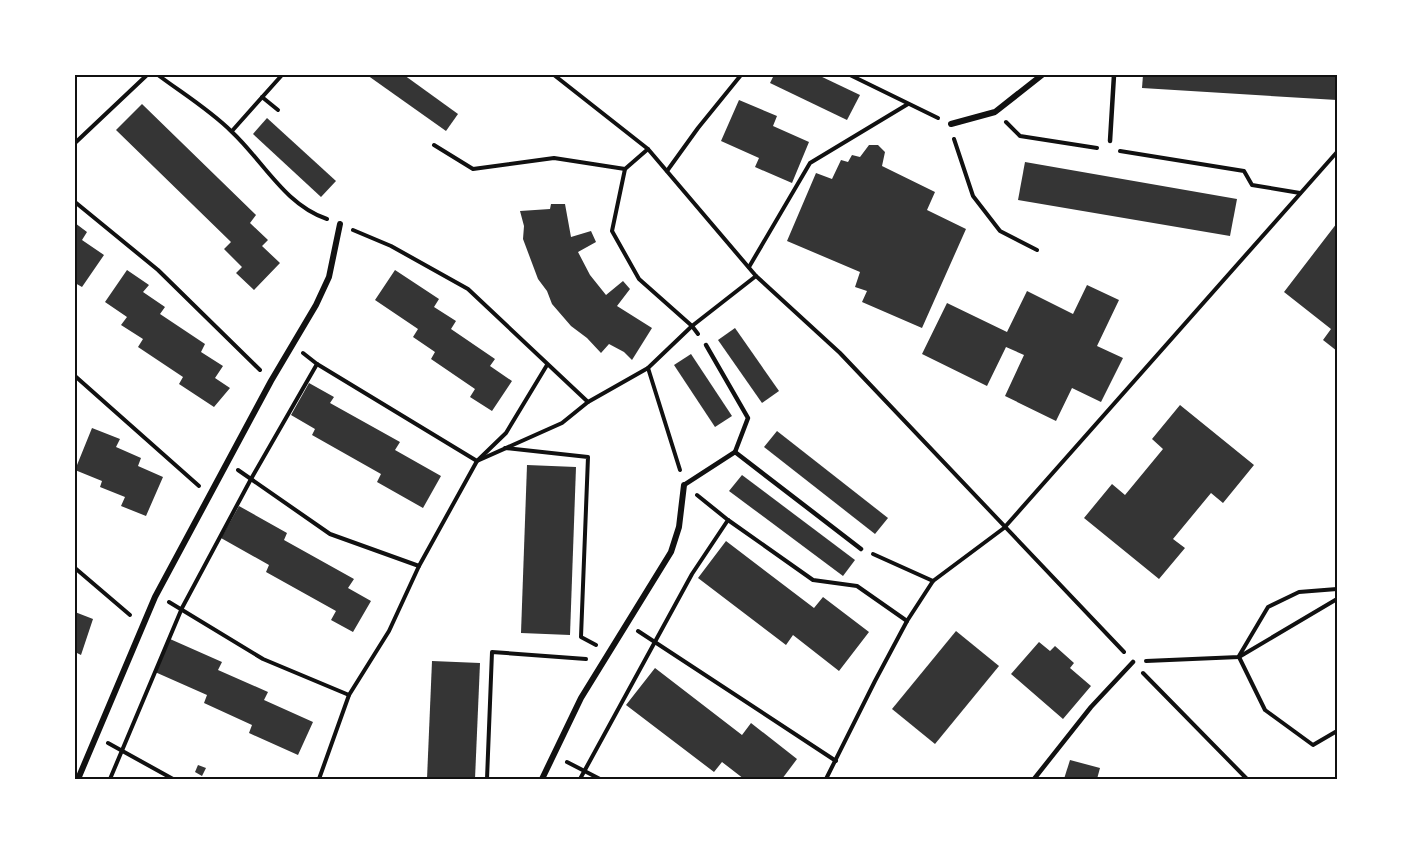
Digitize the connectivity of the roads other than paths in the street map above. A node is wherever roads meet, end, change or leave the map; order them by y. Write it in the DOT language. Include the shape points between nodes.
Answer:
graph roads {
  1 [pos="1042,75"];
  2 [pos="1114,75"];
  3 [pos="951,124"];
  4 [pos="1110,141"];
  5 [pos="340,224"];
  6 [pos="706,345"];
  7 [pos="735,452"];
  8 [pos="684,485"];
  9 [pos="861,549"];
  10 [pos="1133,662"];
  11 [pos="78,779"];
  12 [pos="542,779"];
  13 [pos="1034,779"];
  1 -- 3 [label="street" via="995,112"];
  2 -- 4 [label="lane"];
  5 -- 11 [label="street" via="329,277 156,597"];
  6 -- 7 [label="lane" via="748,418"];
  7 -- 8 [label="lane"];
  7 -- 9 [label="lane"];
  8 -- 12 [label="street" via="679,527 671,552 581,698"];
  10 -- 13 [label="lane"];
}
